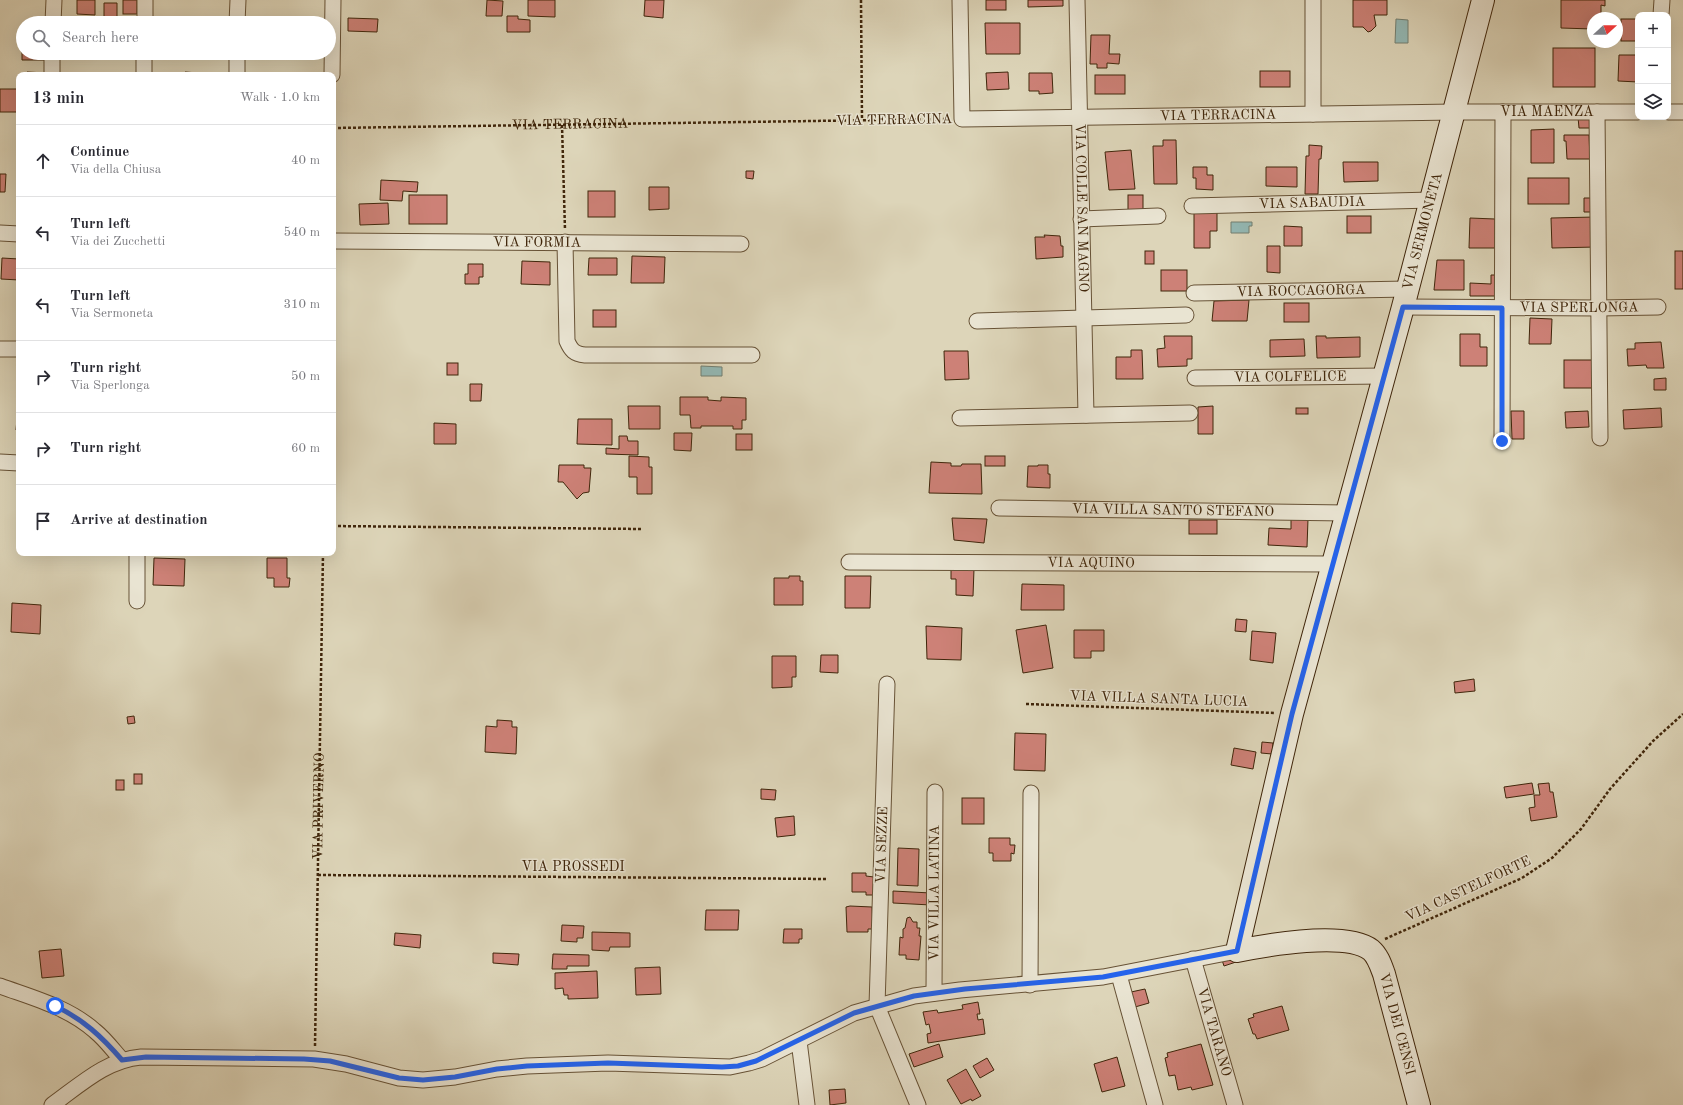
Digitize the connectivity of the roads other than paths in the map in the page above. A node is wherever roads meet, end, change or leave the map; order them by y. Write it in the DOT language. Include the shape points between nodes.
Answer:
graph roads {
  1 [pos="54,0"];
  2 [pos="145,0"];
  3 [pos="238,0"];
  4 [pos="333,0"];
  5 [pos="960,0"];
  6 [pos="1077,0"];
  7 [pos="1313,0"];
  8 [pos="1483,0"];
  9 [pos="1662,0"];
  10 [pos="1662,12"];
  11 [pos="53,16"];
  12 [pos="145,16"];
  13 [pos="237,16"];
  14 [pos="333,16"];
  15 [pos="52,60"];
  16 [pos="144,60"];
  17 [pos="237,60"];
  18 [pos="332,60"];
  19 [pos="52,72"];
  20 [pos="144,72"];
  21 [pos="237,72"];
  22 [pos="332,72"];
  23 [pos="1455,112"];
  24 [pos="1503,112"];
  25 [pos="1597,112"];
  26 [pos="1635,112"];
  27 [pos="1671,112"];
  28 [pos="1683,112"];
  29 [pos="1313,114"];
  30 [pos="1079,117"];
  31 [pos="1432,200"];
  32 [pos="1192,206"];
  33 [pos="1158,216"];
  34 [pos="1081,219"];
  35 [pos="0,233"];
  36 [pos="16,234"];
  37 [pos="336,241"];
  38 [pos="565,242"];
  39 [pos="741,244"];
  40 [pos="1194,293"];
  41 [pos="1406,298"];
  42 [pos="1658,307"];
  43 [pos="1502,308"];
  44 [pos="1599,308"];
  45 [pos="1186,315"];
  46 [pos="1084,318"];
  47 [pos="978,321"];
  48 [pos="0,349"];
  49 [pos="16,349"];
  50 [pos="752,355"];
  51 [pos="1384,376"];
  52 [pos="1195,378"];
  53 [pos="1190,413"];
  54 [pos="1086,416"];
  55 [pos="960,418"];
  56 [pos="1600,438"];
  57 [pos="1502,441"];
  58 [pos="0,462"];
  59 [pos="16,463"];
  60 [pos="999,508"];
  61 [pos="1346,514"];
  62 [pos="137,556"];
  63 [pos="849,562"];
  64 [pos="1333,564"];
  65 [pos="137,601"];
  66 [pos="887,684"];
  67 [pos="935,792"];
  68 [pos="1031,793"];
  69 [pos="1237,951"];
  70 [pos="1194,960"];
  71 [pos="1119,974"];
  72 [pos="1030,985"];
  73 [pos="0,986"];
  74 [pos="934,993"];
  75 [pos="877,1006"];
  76 [pos="799,1041"];
  77 [pos="122,1060"];
  78 [pos="52,1105"];
  79 [pos="807,1105"];
  80 [pos="918,1105"];
  81 [pos="1155,1105"];
  82 [pos="1235,1105"];
  83 [pos="1418,1105"];
  1 -- 11 [label="street"];
  2 -- 12 [label="street"];
  3 -- 13 [label="street"];
  4 -- 14 [label="street"];
  5 -- 30 [label="street, VIA TERRACINA" via="962,119"];
  6 -- 30 [label="street, VIA COLLE SAN MAGNO"];
  7 -- 29 [label="street"];
  8 -- 23 [label="street, VIA SERMONETA"];
  9 -- 10 [label="street"];
  15 -- 19 [label="street"];
  16 -- 20 [label="street"];
  17 -- 21 [label="street"];
  18 -- 22 [label="street"];
  23 -- 24 [label="street, VIA MAENZA"];
  23 -- 29 [label="street, VIA TERRACINA"];
  23 -- 31 [label="street, VIA SERMONETA"];
  24 -- 25 [label="street, VIA MAENZA"];
  24 -- 43 [label="street"];
  25 -- 26 [label="street, VIA MAENZA"];
  25 -- 44 [label="street"];
  27 -- 28 [label="street"];
  29 -- 30 [label="street, VIA TERRACINA"];
  30 -- 34 [label="street, VIA COLLE SAN MAGNO"];
  31 -- 32 [label="street, VIA SABAUDIA"];
  31 -- 41 [label="street, VIA SERMONETA"];
  33 -- 34 [label="street"];
  34 -- 46 [label="street, VIA COLLE SAN MAGNO"];
  35 -- 36 [label="street"];
  37 -- 38 [label="street, VIA FORMIA"];
  38 -- 39 [label="street, VIA FORMIA"];
  38 -- 50 [label="street" via="567,341 572,351 585,355"];
  40 -- 41 [label="street, VIA ROCCAGORGA"];
  41 -- 43 [label="street, VIA SPERLONGA"];
  41 -- 51 [label="street, VIA SERMONETA"];
  42 -- 44 [label="street, VIA SPERLONGA"];
  43 -- 44 [label="street, VIA SPERLONGA"];
  43 -- 57 [label="street"];
  44 -- 56 [label="street"];
  45 -- 46 [label="street"];
  46 -- 47 [label="street"];
  46 -- 54 [label="street, VIA COLLE SAN MAGNO"];
  48 -- 49 [label="street"];
  51 -- 52 [label="street, VIA COLFELICE"];
  51 -- 61 [label="street, VIA SERMONETA"];
  53 -- 54 [label="street"];
  54 -- 55 [label="street"];
  58 -- 59 [label="street"];
  60 -- 61 [label="street, VIA VILLA SANTO STEFANO"];
  61 -- 64 [label="street, VIA SERMONETA"];
  62 -- 65 [label="street"];
  63 -- 64 [label="street, VIA AQUINO"];
  64 -- 69 [label="street, VIA SERMONETA" via="1292,714"];
  66 -- 75 [label="street, VIA SEZZE"];
  67 -- 74 [label="street, VIA VILLA LATINA"];
  68 -- 72 [label="street"];
  69 -- 70 [label="street"];
  69 -- 83 [label="street, VIA DEI CENSI" via="1274,944 1317,941 1345,943 1366,948 1376,955 1384,974"];
  70 -- 71 [label="street"];
  70 -- 82 [label="street, VIA TARANO"];
  71 -- 72 [label="street"];
  71 -- 81 [label="street"];
  72 -- 74 [label="street"];
  73 -- 77 [label="street" via="73,1015 95,1031"];
  74 -- 75 [label="street"];
  75 -- 76 [label="street" via="845,1017"];
  75 -- 80 [label="street"];
  76 -- 77 [label="street" via="762,1059 738,1066 608,1063 527,1066 431,1080 399,1078 346,1064 314,1060 146,1057"];
  76 -- 79 [label="street"];
  77 -- 78 [label="street" via="107,1066"];
}
